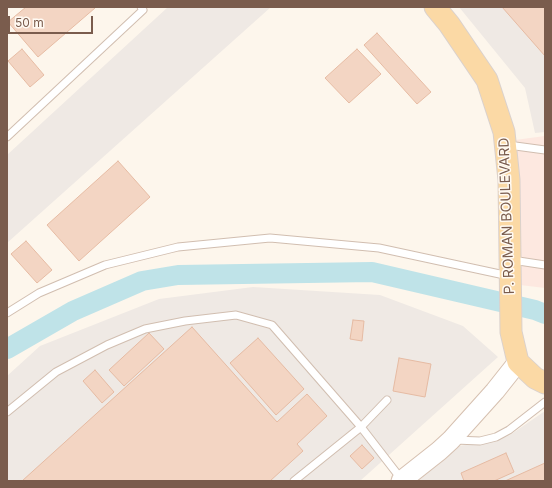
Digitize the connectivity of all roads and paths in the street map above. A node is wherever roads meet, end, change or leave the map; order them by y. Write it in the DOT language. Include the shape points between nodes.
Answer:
graph roads {
  1 [pos="435,7"];
  2 [pos="143,8"];
  3 [pos="7,137"];
  4 [pos="506,145"];
  5 [pos="545,150"];
  6 [pos="545,265"];
  7 [pos="511,277"];
  8 [pos="7,313"];
  9 [pos="518,362"];
  10 [pos="545,383"];
  11 [pos="387,400"];
  12 [pos="545,404"];
  13 [pos="7,412"];
  14 [pos="361,427"];
  15 [pos="451,440"];
  16 [pos="401,480"];
  17 [pos="294,481"];
  1 -- 4 [label="main road, P. ROMAN BOULEVARD" via="487,80"];
  2 -- 3 [label="lane"];
  4 -- 5 [label="lane"];
  4 -- 7 [label="main road, P. ROMAN BOULEVARD"];
  6 -- 7 [label="lane"];
  7 -- 8 [label="lane" via="379,248 270,238 178,247 105,265 38,293"];
  7 -- 9 [label="main road, P. ROMAN BOULEVARD" via="511,332"];
  9 -- 10 [label="main road" via="535,378"];
  9 -- 15 [label="main road"];
  11 -- 14 [label="lane"];
  12 -- 15 [label="lane" via="496,437 480,441"];
  13 -- 14 [label="lane" via="56,372 107,345 145,329 236,315 272,324"];
  14 -- 16 [label="lane"];
  14 -- 17 [label="lane"];
  15 -- 16 [label="main road"];
}
